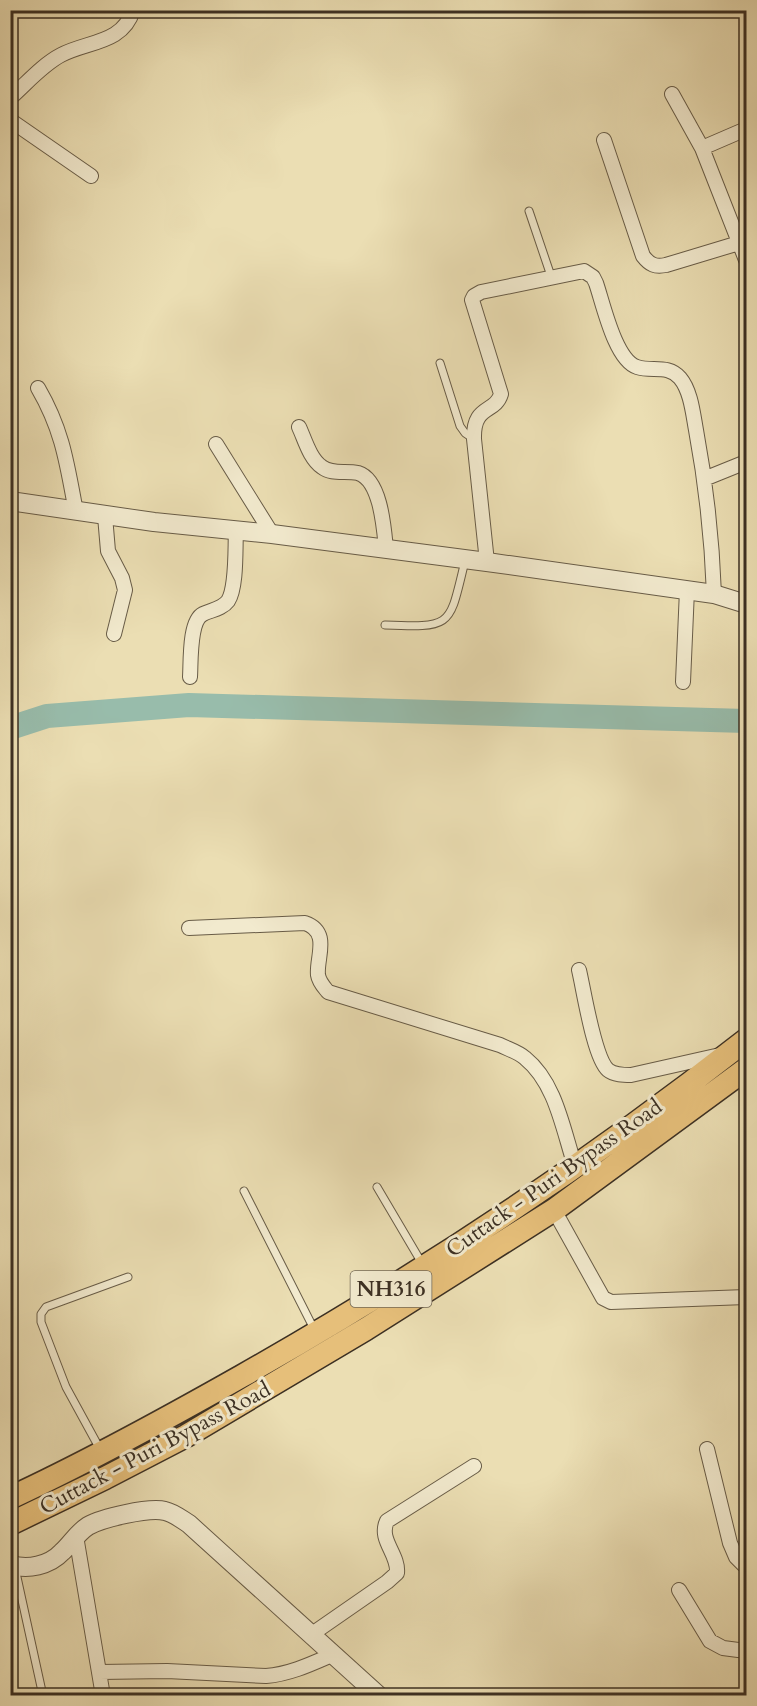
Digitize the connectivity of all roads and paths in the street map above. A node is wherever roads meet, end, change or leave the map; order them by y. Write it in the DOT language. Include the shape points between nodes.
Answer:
graph roads {
  1 [pos="133,10"];
  2 [pos="672,94"];
  3 [pos="10,98"];
  4 [pos="10,120"];
  5 [pos="747,129"];
  6 [pos="604,140"];
  7 [pos="702,148"];
  8 [pos="91,176"];
  9 [pos="529,211"];
  10 [pos="739,243"];
  11 [pos="747,260"];
  12 [pos="551,276"];
  13 [pos="440,363"];
  14 [pos="38,388"];
  15 [pos="299,427"];
  16 [pos="474,439"];
  17 [pos="216,444"];
  18 [pos="747,462"];
  19 [pos="704,479"];
  20 [pos="10,501"];
  21 [pos="76,512"];
  22 [pos="105,516"];
  23 [pos="236,531"];
  24 [pos="272,534"];
  25 [pos="386,549"];
  26 [pos="465,559"];
  27 [pos="487,561"];
  28 [pos="687,590"];
  29 [pos="714,594"];
  30 [pos="747,604"];
  31 [pos="385,625"];
  32 [pos="114,634"];
  33 [pos="190,676"];
  34 [pos="683,682"];
  35 [pos="189,928"];
  36 [pos="579,970"];
  37 [pos="739,1046"];
  38 [pos="747,1069"];
  39 [pos="575,1166"];
  40 [pos="377,1187"];
  41 [pos="244,1191"];
  42 [pos="554,1210"];
  43 [pos="424,1267"];
  44 [pos="128,1277"];
  45 [pos="747,1297"];
  46 [pos="316,1334"];
  47 [pos="707,1449"];
  48 [pos="102,1453"];
  49 [pos="474,1466"];
  50 [pos="10,1498"];
  51 [pos="10,1524"];
  52 [pos="76,1536"];
  53 [pos="13,1565"];
  54 [pos="747,1565"];
  55 [pos="679,1590"];
  56 [pos="312,1634"];
  57 [pos="747,1651"];
  58 [pos="334,1654"];
  59 [pos="100,1672"];
  60 [pos="43,1695"];
  61 [pos="103,1695"];
  62 [pos="379,1695"];
  1 -- 3 [label="street" via="123,30 59,56"];
  2 -- 7 [label="street"];
  4 -- 8 [label="street"];
  5 -- 7 [label="street"];
  6 -- 10 [label="street" via="649,264 666,265"];
  7 -- 10 [label="street"];
  9 -- 12 [label="lane"];
  10 -- 11 [label="street"];
  12 -- 16 [label="street" via="474,296 473,304 501,394 474,424"];
  12 -- 19 [label="street" via="588,273 596,283 621,352 630,363 665,369 681,379 692,409"];
  13 -- 16 [label="lane" via="460,426"];
  14 -- 21 [label="street" via="57,424"];
  15 -- 25 [label="street" via="316,462 324,469 358,473 370,483 383,520"];
  16 -- 27 [label="street"];
  17 -- 24 [label="street"];
  18 -- 19 [label="street"];
  19 -- 29 [label="street"];
  20 -- 21 [label="street"];
  21 -- 22 [label="street"];
  22 -- 23 [label="street"];
  22 -- 32 [label="street" via="108,551 125,590"];
  23 -- 24 [label="street"];
  23 -- 33 [label="street" via="228,601 202,615 194,625"];
  24 -- 25 [label="street"];
  25 -- 26 [label="street"];
  26 -- 27 [label="street"];
  26 -- 31 [label="lane" via="450,614 443,621 424,627"];
  27 -- 28 [label="street"];
  28 -- 29 [label="street"];
  28 -- 34 [label="street"];
  29 -- 30 [label="street"];
  35 -- 39 [label="street" via="305,923 313,926 320,942 318,975 328,992 523,1056 540,1072 549,1089"];
  36 -- 37 [label="street" via="599,1057 609,1071 631,1076"];
  37 -- 39 [label="highway, Cuttack - Puri Bypass Road / NH316"];
  38 -- 42 [label="highway, Cuttack - Puri Bypass Road / NH316"];
  39 -- 43 [label="highway, Cuttack - Puri Bypass Road / NH316"];
  40 -- 43 [label="lane"];
  41 -- 46 [label="lane"];
  42 -- 45 [label="street" via="603,1298 611,1302"];
  42 -- 51 [label="highway, Cuttack - Puri Bypass Road / NH316" via="243,1403"];
  43 -- 46 [label="highway, Cuttack - Puri Bypass Road / NH316"];
  44 -- 48 [label="lane" via="46,1307 41,1314 66,1387"];
  46 -- 48 [label="highway, Cuttack - Puri Bypass Road / NH316"];
  47 -- 54 [label="street" via="730,1543 736,1557"];
  48 -- 50 [label="highway, Cuttack - Puri Bypass Road / NH316"];
  49 -- 56 [label="street" via="387,1521 383,1528 398,1565 397,1573"];
  52 -- 53 [label="street" via="48,1562 30,1567"];
  52 -- 56 [label="street" via="102,1521 150,1511 175,1514"];
  52 -- 59 [label="street"];
  53 -- 60 [label="lane"];
  55 -- 57 [label="street" via="710,1641 723,1648"];
  56 -- 58 [label="street"];
  58 -- 59 [label="street" via="292,1671 266,1676"];
  58 -- 62 [label="street"];
  59 -- 61 [label="street"];
}
